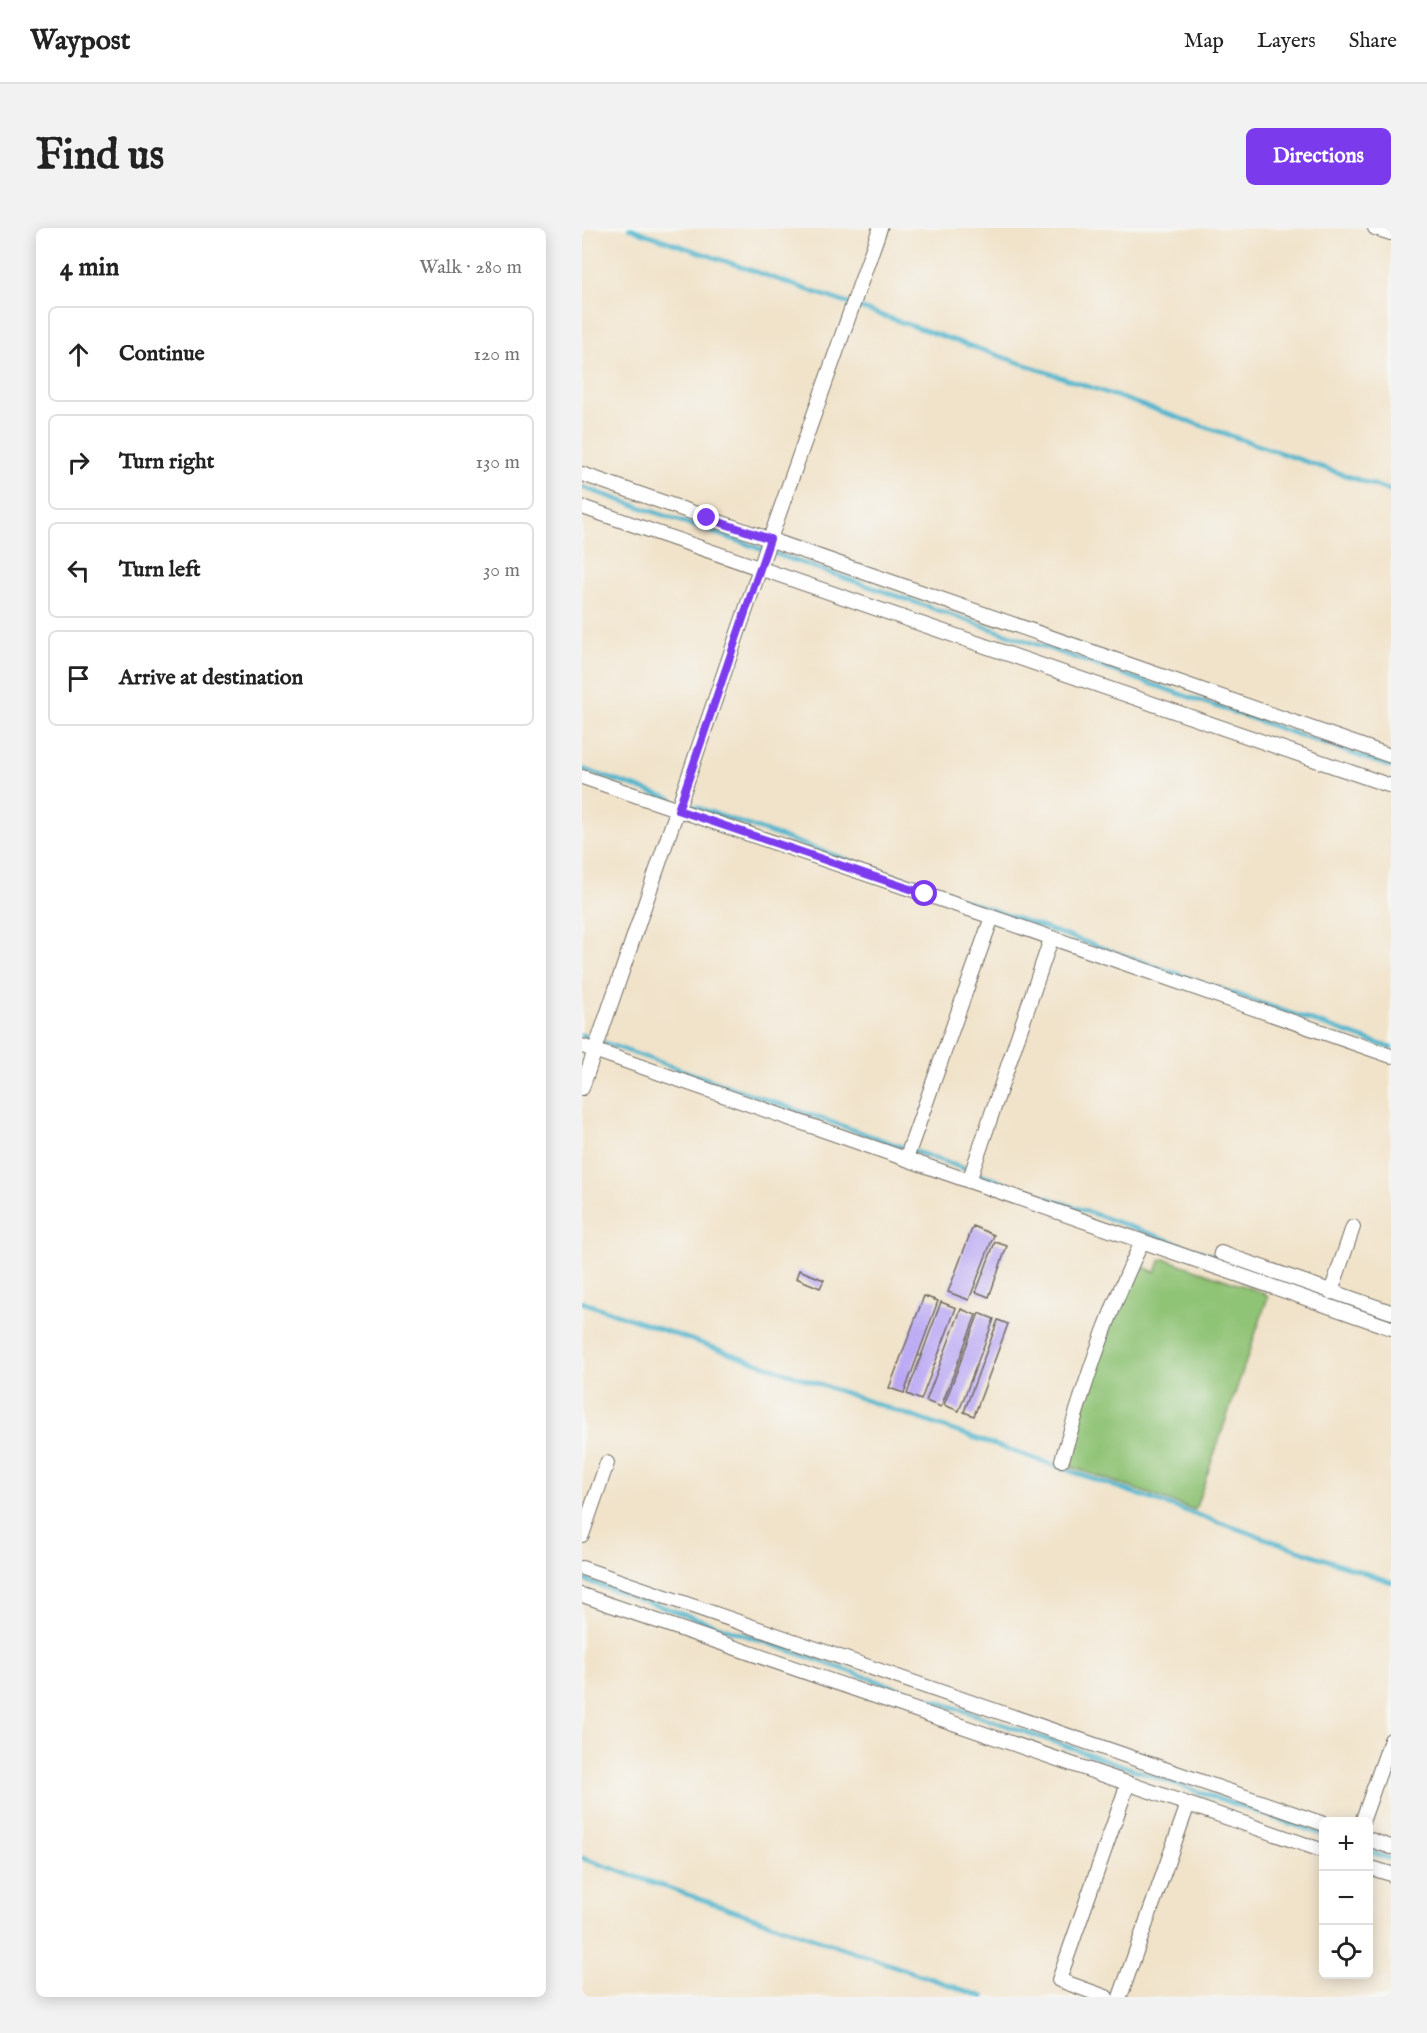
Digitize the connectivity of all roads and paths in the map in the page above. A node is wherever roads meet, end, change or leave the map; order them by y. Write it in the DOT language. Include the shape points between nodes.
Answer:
graph roads {
  1 [pos="880,228"];
  2 [pos="1375,228"];
  3 [pos="1391,233"];
  4 [pos="582,474"];
  5 [pos="582,507"];
  6 [pos="766,552"];
  7 [pos="1391,756"];
  8 [pos="582,777"];
  9 [pos="1391,786"];
  10 [pos="678,810"];
  11 [pos="992,917"];
  12 [pos="1052,939"];
  13 [pos="589,1048"];
  14 [pos="1391,1056"];
  15 [pos="582,1088"];
  16 [pos="909,1153"];
  17 [pos="971,1174"];
  18 [pos="1353,1227"];
  19 [pos="1142,1242"];
  20 [pos="1221,1253"];
  21 [pos="1255,1272"];
  22 [pos="1332,1298"];
  23 [pos="1391,1312"];
  24 [pos="1391,1328"];
  25 [pos="1062,1460"];
  26 [pos="607,1463"];
  27 [pos="582,1535"];
  28 [pos="582,1568"];
  29 [pos="582,1595"];
  30 [pos="724,1630"];
  31 [pos="829,1665"];
  32 [pos="949,1707"];
  33 [pos="1391,1740"];
  34 [pos="1067,1748"];
  35 [pos="1128,1783"];
  36 [pos="1186,1792"];
  37 [pos="1269,1817"];
  38 [pos="1363,1817"];
  39 [pos="1319,1823"];
  40 [pos="1373,1841"];
  41 [pos="1391,1846"];
  42 [pos="1319,1848"];
  43 [pos="1373,1869"];
  44 [pos="1391,1874"];
  45 [pos="1106,1997"];
  46 [pos="1119,1997"];
  1 -- 6 [label="street"];
  2 -- 3 [label="street"];
  4 -- 6 [label="street"];
  5 -- 6 [label="street"];
  6 -- 7 [label="street"];
  6 -- 9 [label="street"];
  6 -- 10 [label="street"];
  8 -- 10 [label="street"];
  10 -- 11 [label="street"];
  10 -- 13 [label="street"];
  11 -- 12 [label="street"];
  11 -- 16 [label="street"];
  12 -- 14 [label="street"];
  12 -- 17 [label="street"];
  13 -- 15 [label="street"];
  13 -- 16 [label="street"];
  16 -- 17 [label="street"];
  17 -- 19 [label="street"];
  18 -- 22 [label="street"];
  19 -- 21 [label="street"];
  19 -- 25 [label="street" via="1088,1372"];
  20 -- 21 [label="street"];
  21 -- 22 [label="street"];
  22 -- 23 [label="street"];
  22 -- 24 [label="street"];
  26 -- 27 [label="street"];
  28 -- 30 [label="street"];
  29 -- 30 [label="street"];
  30 -- 31 [label="street"];
  30 -- 31 [label="street"];
  31 -- 32 [label="street"];
  31 -- 32 [label="street"];
  32 -- 34 [label="street"];
  32 -- 34 [label="street"];
  33 -- 38 [label="street"];
  34 -- 35 [label="street"];
  34 -- 36 [label="street"];
  35 -- 36 [label="street"];
  35 -- 45 [label="street" via="1059,1980"];
  36 -- 37 [label="street"];
  36 -- 37 [label="street"];
  36 -- 46 [label="street"];
  37 -- 39 [label="street"];
  37 -- 42 [label="street"];
  40 -- 41 [label="street"];
  43 -- 44 [label="street"];
}
